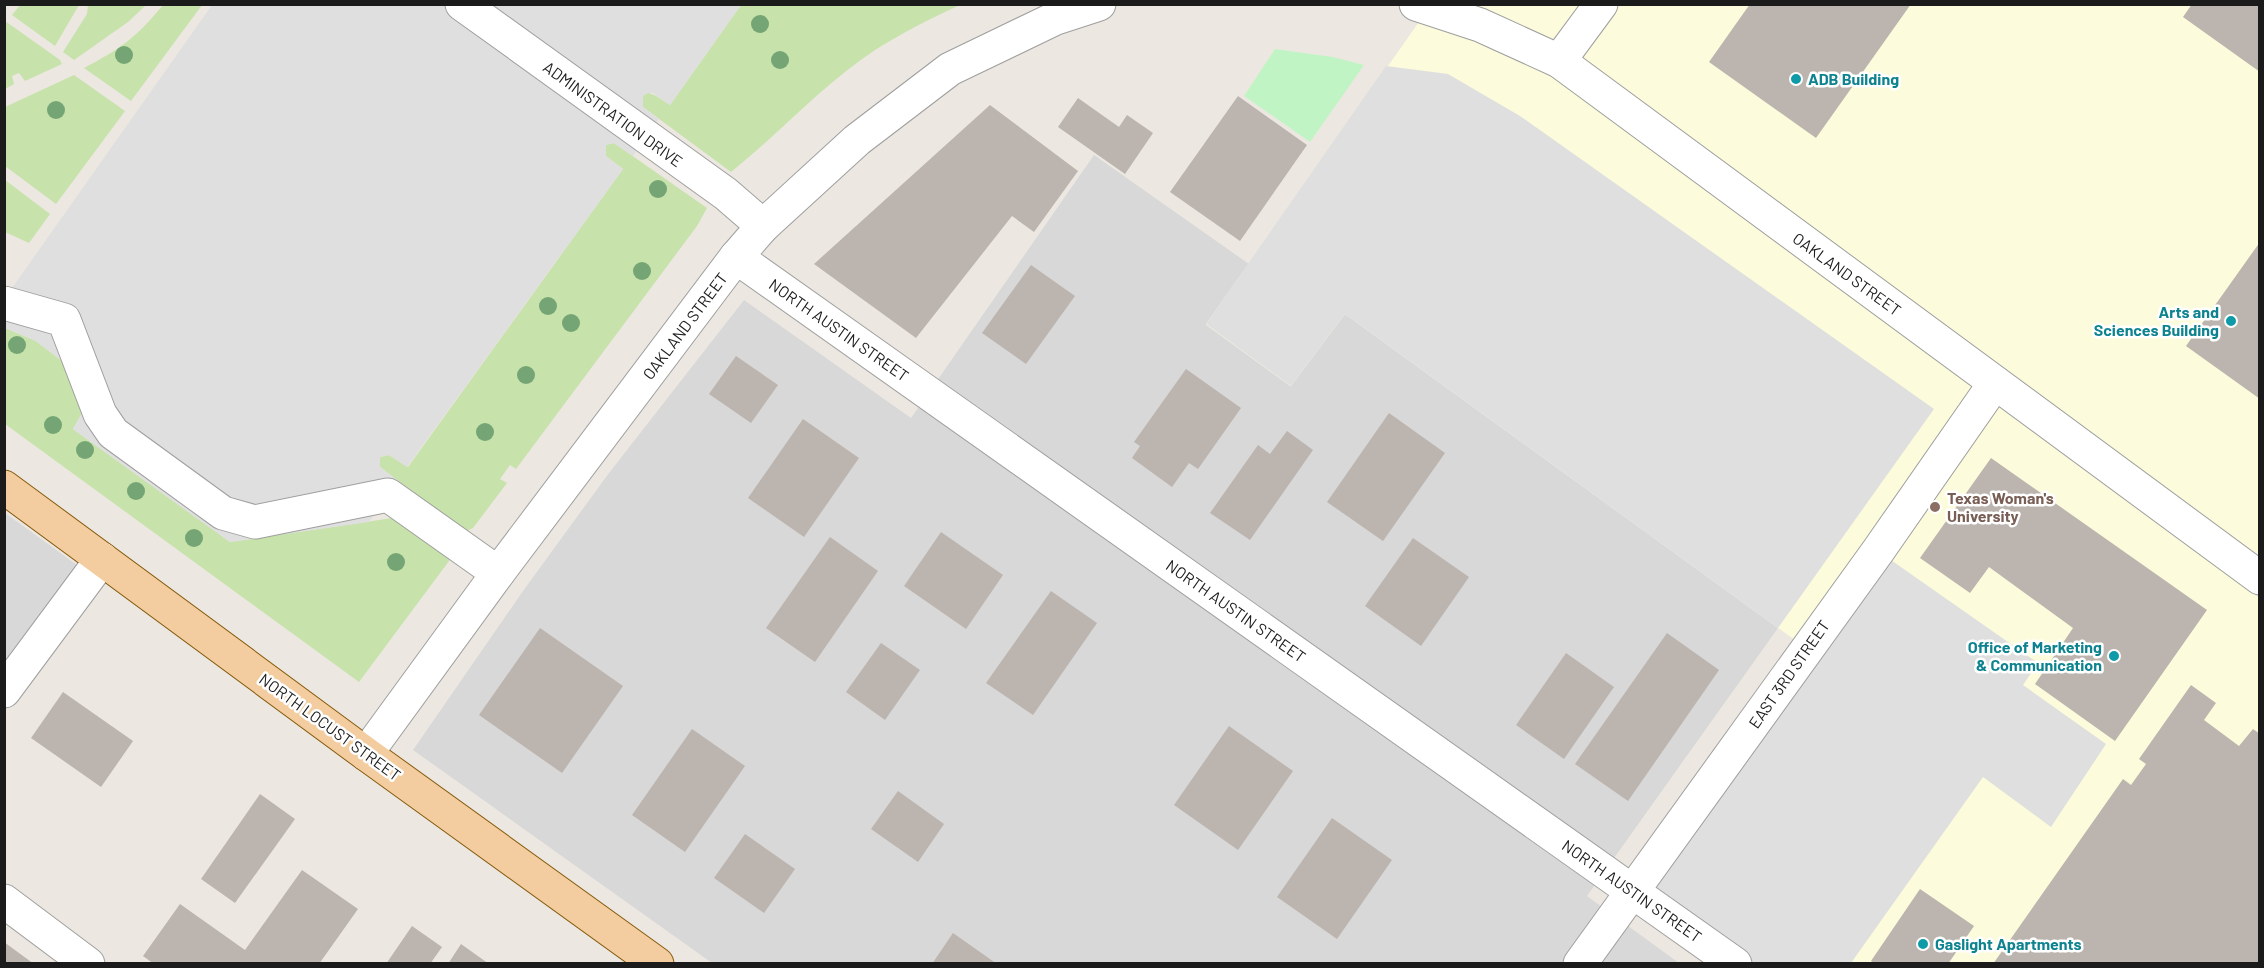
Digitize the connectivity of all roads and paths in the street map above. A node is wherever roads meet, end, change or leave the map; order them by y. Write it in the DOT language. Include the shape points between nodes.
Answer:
graph roads {
  1 [pos="462,4"];
  2 [pos="1099,4"];
  3 [pos="1416,4"];
  4 [pos="1601,4"];
  5 [pos="1559,61"];
  6 [pos="763,226"];
  7 [pos="736,257"];
  8 [pos="4,303"];
  9 [pos="1995,383"];
  10 [pos="4,487"];
  11 [pos="102,559"];
  12 [pos="498,573"];
  13 [pos="2259,578"];
  14 [pos="4,691"];
  15 [pos="366,754"];
  16 [pos="1634,892"];
  17 [pos="4,901"];
  18 [pos="88,963"];
  19 [pos="657,963"];
  20 [pos="1580,963"];
  21 [pos="1735,963"];
  1 -- 6 [label="street, ADMINISTRATION DRIVE" via="726,194"];
  2 -- 6 [label="street, OAKLAND STREET" via="1056,18 950,69 857,140"];
  3 -- 5 [label="street, OAKLAND STREET" via="1480,25"];
  4 -- 5 [label="street"];
  5 -- 9 [label="street, OAKLAND STREET"];
  6 -- 7 [label="street, OAKLAND STREET"];
  7 -- 12 [label="street, OAKLAND STREET"];
  7 -- 16 [label="street, NORTH AUSTIN STREET"];
  8 -- 12 [label="street" via="64,320 100,414 113,433 223,513 255,522 388,495"];
  9 -- 13 [label="street, OAKLAND STREET"];
  9 -- 16 [label="street, EAST 3RD STREET"];
  10 -- 11 [label="main road, NORTH LOCUST STREET"];
  11 -- 14 [label="street"];
  11 -- 15 [label="main road, NORTH LOCUST STREET"];
  12 -- 15 [label="street, OAKLAND STREET"];
  15 -- 19 [label="main road, NORTH LOCUST STREET"];
  16 -- 20 [label="street, EAST 3RD STREET"];
  16 -- 21 [label="street, NORTH AUSTIN STREET"];
  17 -- 18 [label="street"];
}
